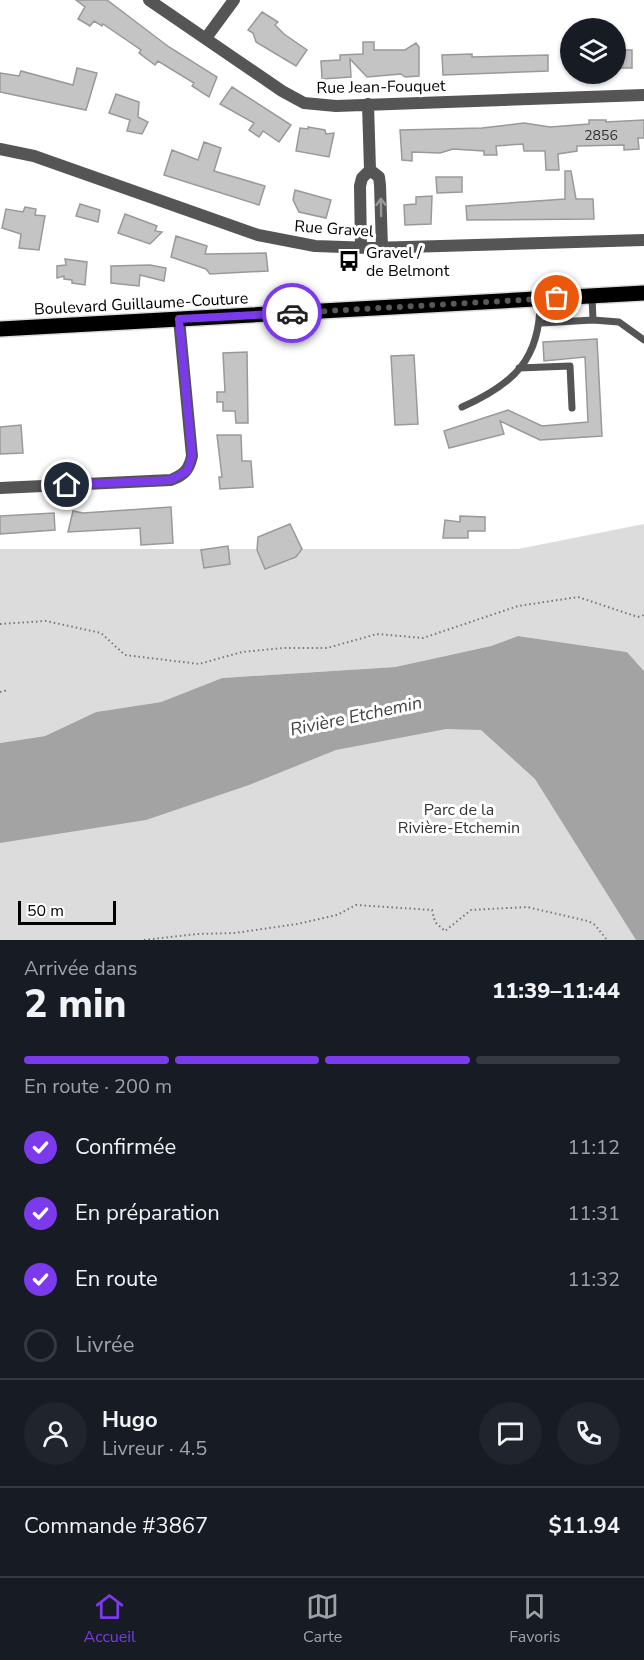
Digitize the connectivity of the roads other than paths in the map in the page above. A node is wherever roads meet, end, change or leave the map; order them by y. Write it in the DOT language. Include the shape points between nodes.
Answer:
graph roads {
  1 [pos="149,0"];
  2 [pos="234,0"];
  3 [pos="206,38"];
  4 [pos="644,95"];
  5 [pos="368,104"];
  6 [pos="0,149"];
  7 [pos="370,170"];
  8 [pos="644,240"];
  9 [pos="361,248"];
  10 [pos="382,248"];
  11 [pos="644,293"];
  12 [pos="592,296"];
  13 [pos="540,299"];
  14 [pos="179,319"];
  15 [pos="593,320"];
  16 [pos="541,323"];
  17 [pos="0,329"];
  18 [pos="644,340"];
  19 [pos="519,368"];
  20 [pos="462,407"];
  21 [pos="572,408"];
  22 [pos="0,488"];
  1 -- 3 [label="street, Rue Jean-Fouquet"];
  2 -- 3 [label="street"];
  3 -- 5 [label="street, Rue Jean-Fouquet" via="304,103"];
  4 -- 5 [label="street, Rue Jean-Fouquet"];
  5 -- 7 [label="street"];
  6 -- 9 [label="street, Rue Gravel" via="34,156 258,235 315,246"];
  7 -- 9 [label="street" via="360,186"];
  10 -- 7 [label="street, one-way" via="380,185"];
  8 -- 10 [label="street, Rue Gravel"];
  9 -- 10 [label="street, Rue Gravel"];
  11 -- 12 [label="main road, Boulevard Guillaume-Couture"];
  12 -- 13 [label="main road, Boulevard Guillaume-Couture"];
  12 -- 15 [label="lane"];
  13 -- 14 [label="main road, Boulevard Guillaume-Couture"];
  13 -- 16 [label="lane"];
  14 -- 17 [label="main road, Boulevard Guillaume-Couture"];
  14 -- 22 [label="street" via="192,456 183,475 171,480"];
  15 -- 16 [label="lane"];
  15 -- 18 [label="lane" via="619,322"];
  16 -- 19 [label="lane"];
  19 -- 20 [label="lane" via="492,394"];
  19 -- 21 [label="lane" via="570,366"];
}
